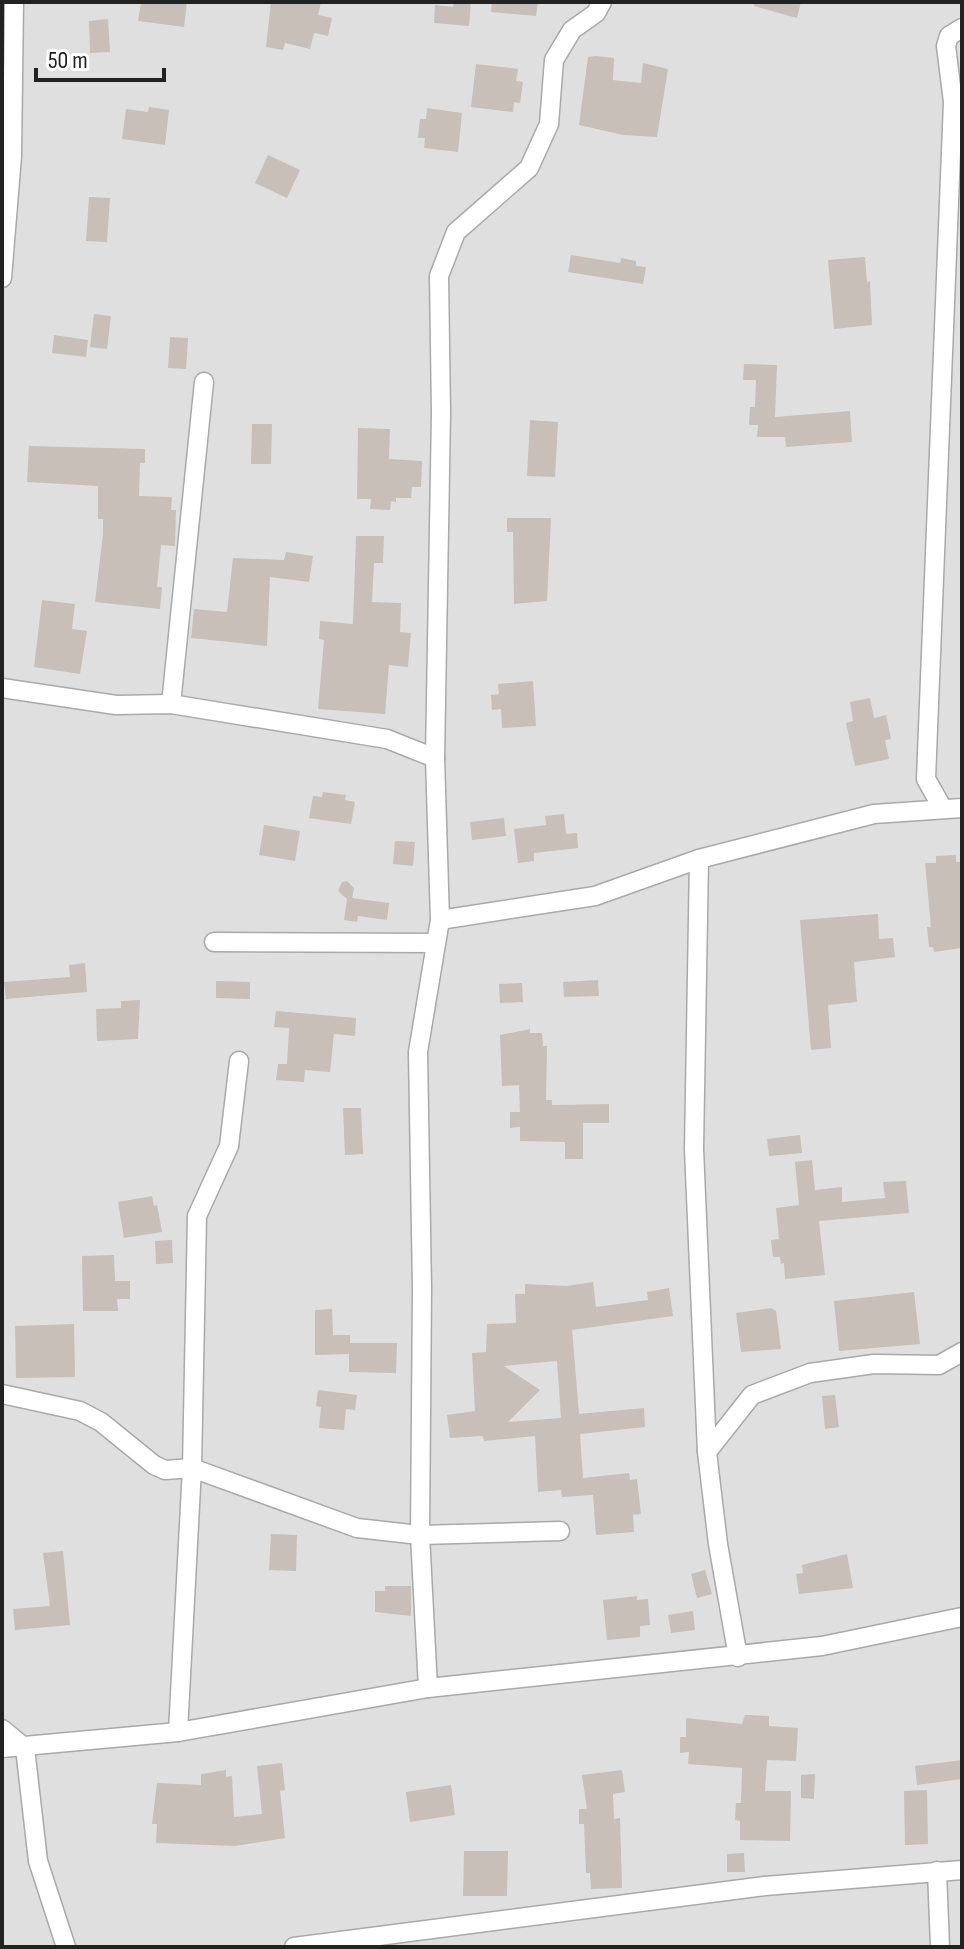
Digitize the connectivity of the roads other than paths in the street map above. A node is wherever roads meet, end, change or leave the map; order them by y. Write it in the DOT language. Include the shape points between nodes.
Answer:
graph roads {
  1 [pos="14,2"];
  2 [pos="602,2"];
  3 [pos="962,28"];
  4 [pos="2,278"];
  5 [pos="204,382"];
  6 [pos="2,688"];
  7 [pos="171,704"];
  8 [pos="435,758"];
  9 [pos="952,809"];
  10 [pos="699,859"];
  11 [pos="440,920"];
  12 [pos="214,942"];
  13 [pos="436,943"];
  14 [pos="239,1061"];
  15 [pos="962,1352"];
  16 [pos="2,1394"];
  17 [pos="707,1452"];
  18 [pos="192,1468"];
  19 [pos="560,1531"];
  20 [pos="420,1535"];
  21 [pos="962,1617"];
  22 [pos="738,1657"];
  23 [pos="428,1688"];
  24 [pos="2,1729"];
  25 [pos="178,1732"];
  26 [pos="2,1748"];
  27 [pos="25,1748"];
  28 [pos="962,1870"];
  29 [pos="937,1871"];
  30 [pos="66,1947"];
  31 [pos="294,1947"];
  32 [pos="940,1947"];
  1 -- 4 [label="street" via="12,156"];
  2 -- 8 [label="street" via="572,30 554,60 549,124 529,168 456,232 439,276"];
  3 -- 9 [label="street" via="949,36 946,46 953,102 926,779"];
  5 -- 7 [label="street"];
  6 -- 7 [label="street" via="116,705"];
  7 -- 8 [label="street" via="387,739"];
  8 -- 11 [label="street"];
  9 -- 10 [label="street" via="874,814"];
  10 -- 11 [label="street" via="595,896"];
  10 -- 17 [label="street" via="694,1149"];
  11 -- 13 [label="street"];
  12 -- 13 [label="street"];
  13 -- 20 [label="street" via="418,1052"];
  14 -- 18 [label="street" via="229,1146 197,1216"];
  15 -- 17 [label="street" via="939,1365 874,1364 810,1373 752,1395"];
  16 -- 18 [label="street" via="80,1411 154,1465 165,1470"];
  17 -- 22 [label="street"];
  18 -- 20 [label="street" via="357,1528"];
  18 -- 25 [label="street"];
  19 -- 20 [label="street"];
  20 -- 23 [label="street"];
  21 -- 22 [label="street"];
  22 -- 23 [label="street"];
  23 -- 25 [label="street"];
  24 -- 27 [label="street"];
  25 -- 27 [label="street"];
  26 -- 27 [label="street"];
  27 -- 30 [label="street" via="38,1861"];
  28 -- 29 [label="street"];
  29 -- 31 [label="street" via="734,1890"];
  29 -- 32 [label="street"];
}
